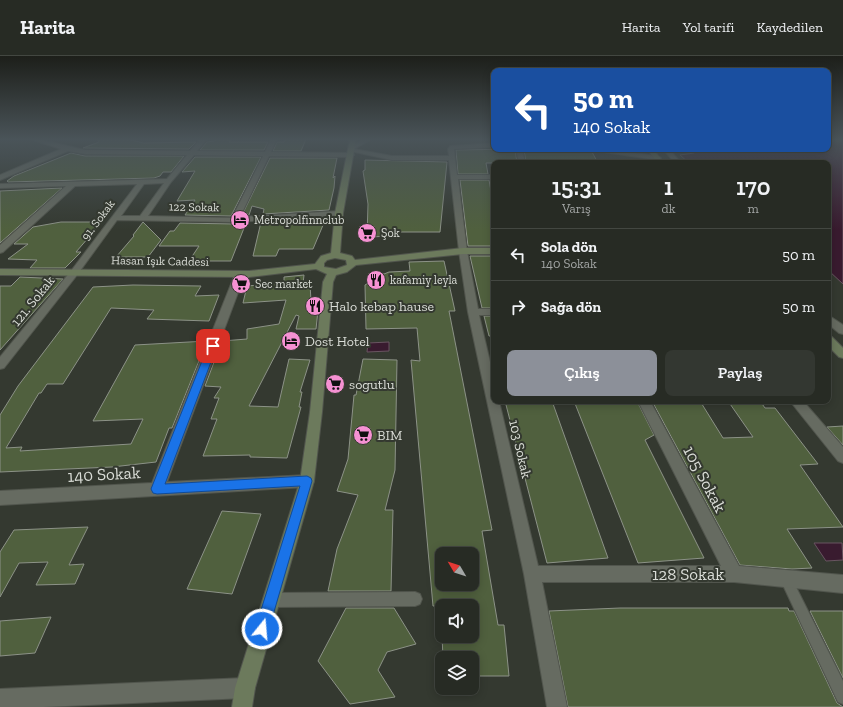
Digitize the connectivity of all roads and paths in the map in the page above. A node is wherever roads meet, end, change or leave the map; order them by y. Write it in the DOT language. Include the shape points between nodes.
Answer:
graph roads {
  1 [pos="20,169"];
  2 [pos="178,169"];
  3 [pos="261,169"];
  4 [pos="348,169"];
  5 [pos="452,169"];
  6 [pos="453,177"];
  7 [pos="0,178"];
  8 [pos="491,178"];
  9 [pos="169,181"];
  10 [pos="141,183"];
  11 [pos="73,184"];
  12 [pos="0,186"];
  13 [pos="339,213"];
  14 [pos="115,218"];
  15 [pos="143,218"];
  16 [pos="236,220"];
  17 [pos="0,250"];
  18 [pos="463,251"];
  19 [pos="491,251"];
  20 [pos="334,255"];
  21 [pos="352,263"];
  22 [pos="318,266"];
  23 [pos="0,272"];
  24 [pos="74,272"];
  25 [pos="332,273"];
  26 [pos="240,274"];
  27 [pos="473,312"];
  28 [pos="491,312"];
  29 [pos="831,321"];
  30 [pos="843,332"];
  31 [pos="831,343"];
  32 [pos="843,354"];
  33 [pos="0,365"];
  34 [pos="491,392"];
  35 [pos="494,404"];
  36 [pos="646,404"];
  37 [pos="799,404"];
  38 [pos="843,457"];
  39 [pos="307,481"];
  40 [pos="157,489"];
  41 [pos="0,498"];
  42 [pos="532,574"];
  43 [pos="734,574"];
  44 [pos="786,579"];
  45 [pos="843,584"];
  46 [pos="415,599"];
  47 [pos="271,600"];
  48 [pos="245,688"];
  49 [pos="843,697"];
  50 [pos="0,699"];
  51 [pos="242,707"];
  52 [pos="557,707"];
  1 -- 7 [label="street"];
  2 -- 9 [label="street"];
  3 -- 16 [label="street"];
  4 -- 13 [label="street"];
  5 -- 6 [label="street, 103 Sokak"];
  6 -- 8 [label="street"];
  6 -- 18 [label="street, 103 Sokak"];
  9 -- 10 [label="street"];
  9 -- 15 [label="street"];
  10 -- 11 [label="street"];
  10 -- 14 [label="street, 91. Sokak"];
  11 -- 12 [label="street"];
  11 -- 17 [label="street"];
  13 -- 16 [label="street, 122 Sokak"];
  13 -- 20 [label="street"];
  14 -- 15 [label="street, 122 Sokak"];
  14 -- 24 [label="street, 91. Sokak"];
  15 -- 16 [label="street, 122 Sokak"];
  18 -- 19 [label="street"];
  18 -- 21 [label="street"];
  18 -- 27 [label="street, 103 Sokak"];
  20 -- 21 [label="street" via="348,258"];
  20 -- 22 [label="street" via="324,258"];
  21 -- 25 [label="street" via="343,271"];
  22 -- 25 [label="street" via="323,271"];
  22 -- 26 [label="street, Hasan Işık Caddesi"];
  23 -- 24 [label="street, Hasan Işık Caddesi"];
  24 -- 26 [label="street, Hasan Işık Caddesi"];
  24 -- 33 [label="street, 121. Sokak"];
  25 -- 39 [label="street" via="328,282"];
  26 -- 40 [label="street"];
  27 -- 28 [label="street"];
  27 -- 34 [label="street, 103 Sokak"];
  29 -- 30 [label="street"];
  31 -- 32 [label="street"];
  35 -- 42 [label="street, 103 Sokak"];
  36 -- 43 [label="street, 105 Sokak"];
  37 -- 38 [label="street"];
  39 -- 40 [label="street, 140 Sokak"];
  39 -- 47 [label="street"];
  40 -- 41 [label="street, 140 Sokak"];
  42 -- 43 [label="street, 128 Sokak"];
  42 -- 52 [label="street, 103 Sokak"];
  43 -- 44 [label="street, 128 Sokak"];
  44 -- 45 [label="street, 128 Sokak"];
  44 -- 49 [label="lane"];
  46 -- 47 [label="lane"];
  47 -- 48 [label="street"];
  48 -- 50 [label="street"];
  48 -- 51 [label="street"];
}
